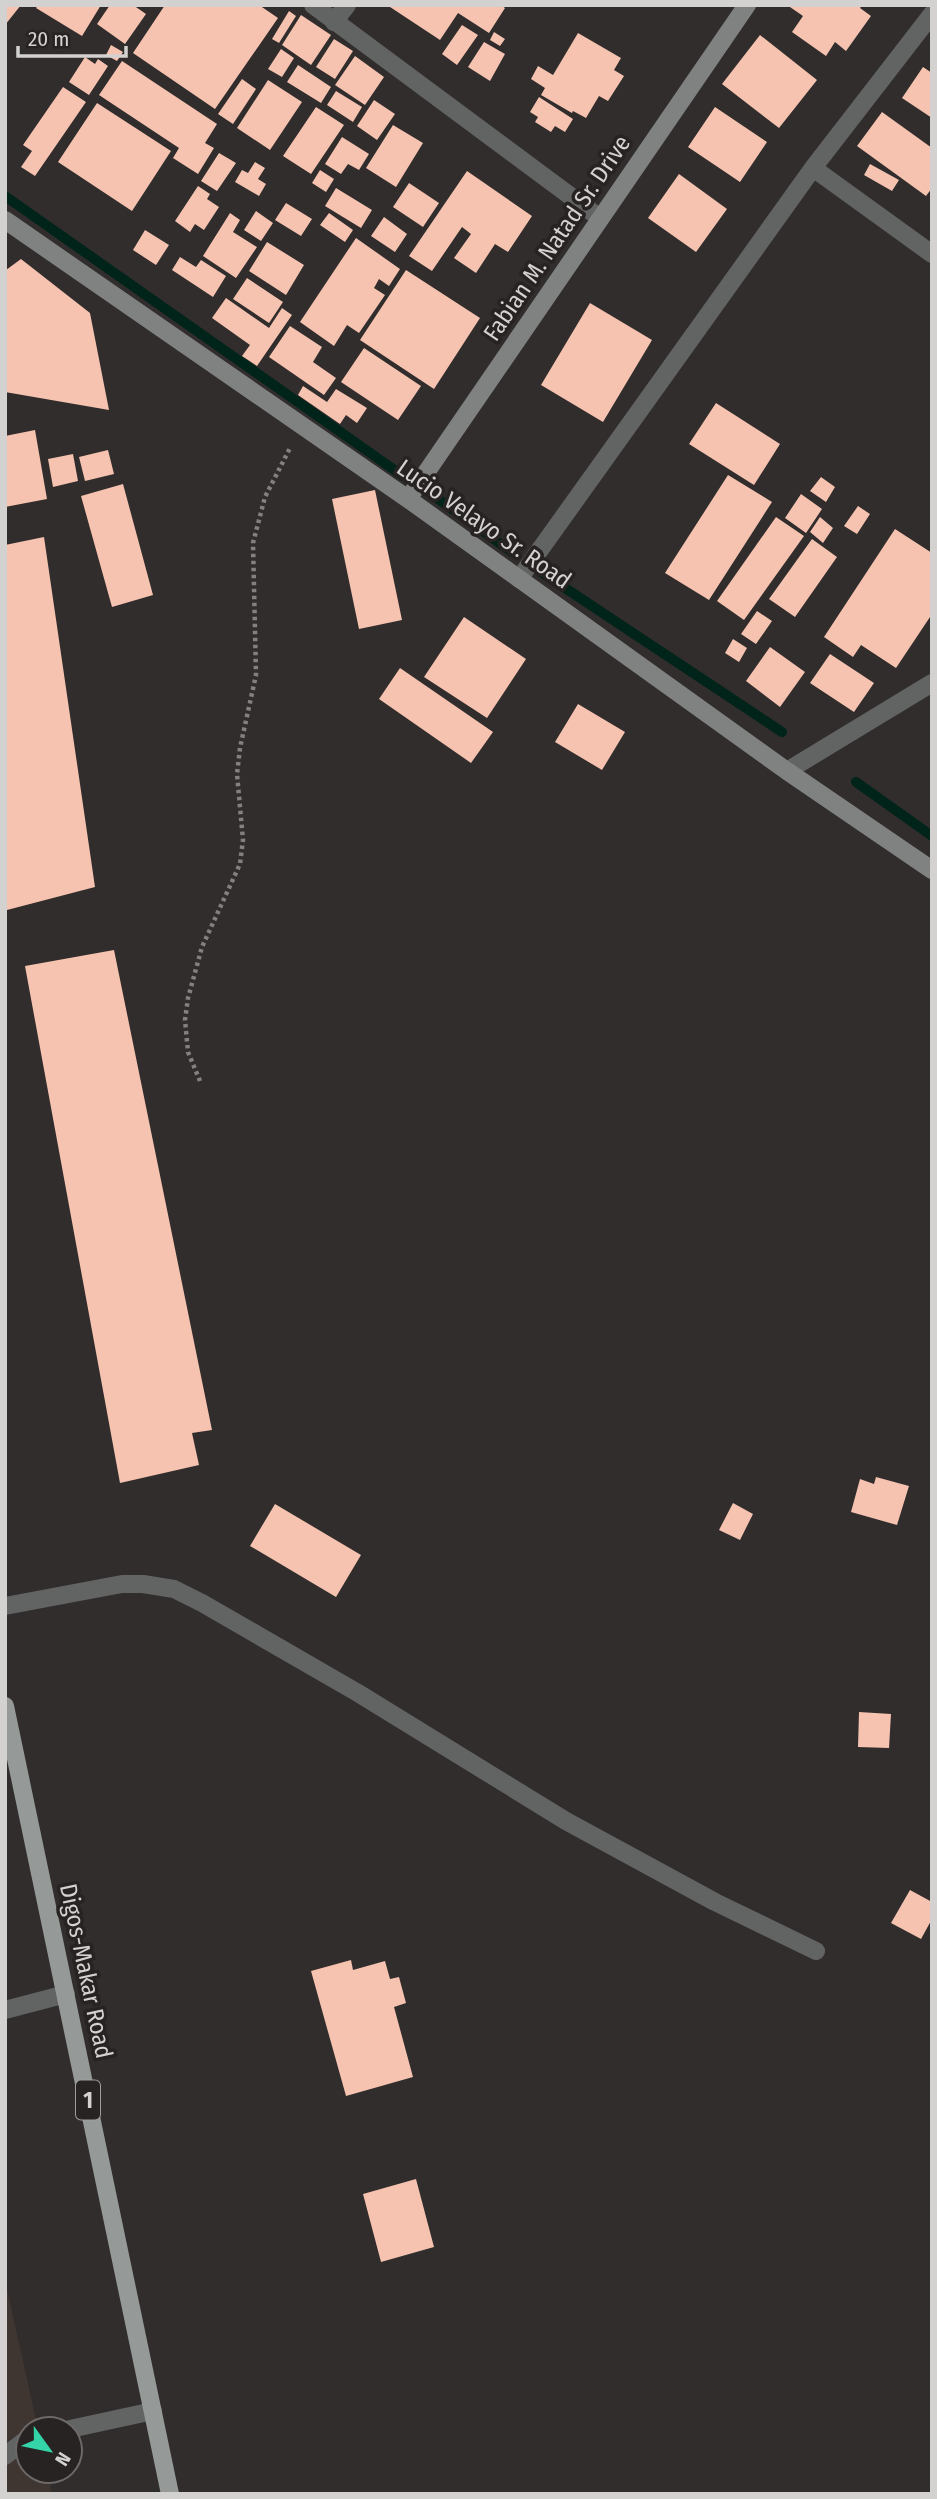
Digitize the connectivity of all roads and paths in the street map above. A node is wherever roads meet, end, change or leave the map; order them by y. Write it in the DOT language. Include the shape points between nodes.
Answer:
graph roads {
  1 [pos="313,5"];
  2 [pos="347,5"];
  3 [pos="747,5"];
  4 [pos="932,14"];
  5 [pos="334,22"];
  6 [pos="813,168"];
  7 [pos="600,218"];
  8 [pos="5,220"];
  9 [pos="932,254"];
  10 [pos="305,427"];
  11 [pos="408,499"];
  12 [pos="519,579"];
  13 [pos="932,682"];
  14 [pos="787,771"];
  15 [pos="932,870"];
  16 [pos="200,1081"];
  17 [pos="5,1606"];
  18 [pos="5,1706"];
  19 [pos="9,1741"];
  20 [pos="816,1951"];
  21 [pos="66,1994"];
  22 [pos="5,2010"];
  23 [pos="153,2411"];
  24 [pos="84,2426"];
  25 [pos="170,2494"];
  1 -- 5 [label="street"];
  2 -- 5 [label="street"];
  3 -- 7 [label="main road, Fabian M. Natad Sr. Drive"];
  4 -- 6 [label="street"];
  5 -- 7 [label="street"];
  6 -- 9 [label="street"];
  6 -- 12 [label="street"];
  7 -- 11 [label="main road, Fabian M. Natad Sr. Drive"];
  8 -- 10 [label="main road, Lucio Velayo Sr. Road"];
  10 -- 11 [label="main road, Lucio Velayo Sr. Road"];
  10 -- 16 [label="path" via="265,497 253,543 256,675 237,774 243,840 240,864 202,947 185,1020 188,1052"];
  11 -- 12 [label="main road, Lucio Velayo Sr. Road"];
  12 -- 14 [label="main road, Lucio Velayo Sr. Road"];
  13 -- 14 [label="street"];
  14 -- 15 [label="main road, Lucio Velayo Sr. Road"];
  17 -- 20 [label="street" via="122,1584 174,1589 358,1693 566,1821"];
  18 -- 19 [label="main road, Digos-Makar Road / 1"];
  19 -- 21 [label="main road, Digos-Makar Road / 1"];
  21 -- 22 [label="street"];
  21 -- 23 [label="main road, Digos-Makar Road / 1"];
  23 -- 24 [label="street"];
  23 -- 25 [label="main road, Digos-Makar Road / 1"];
}
